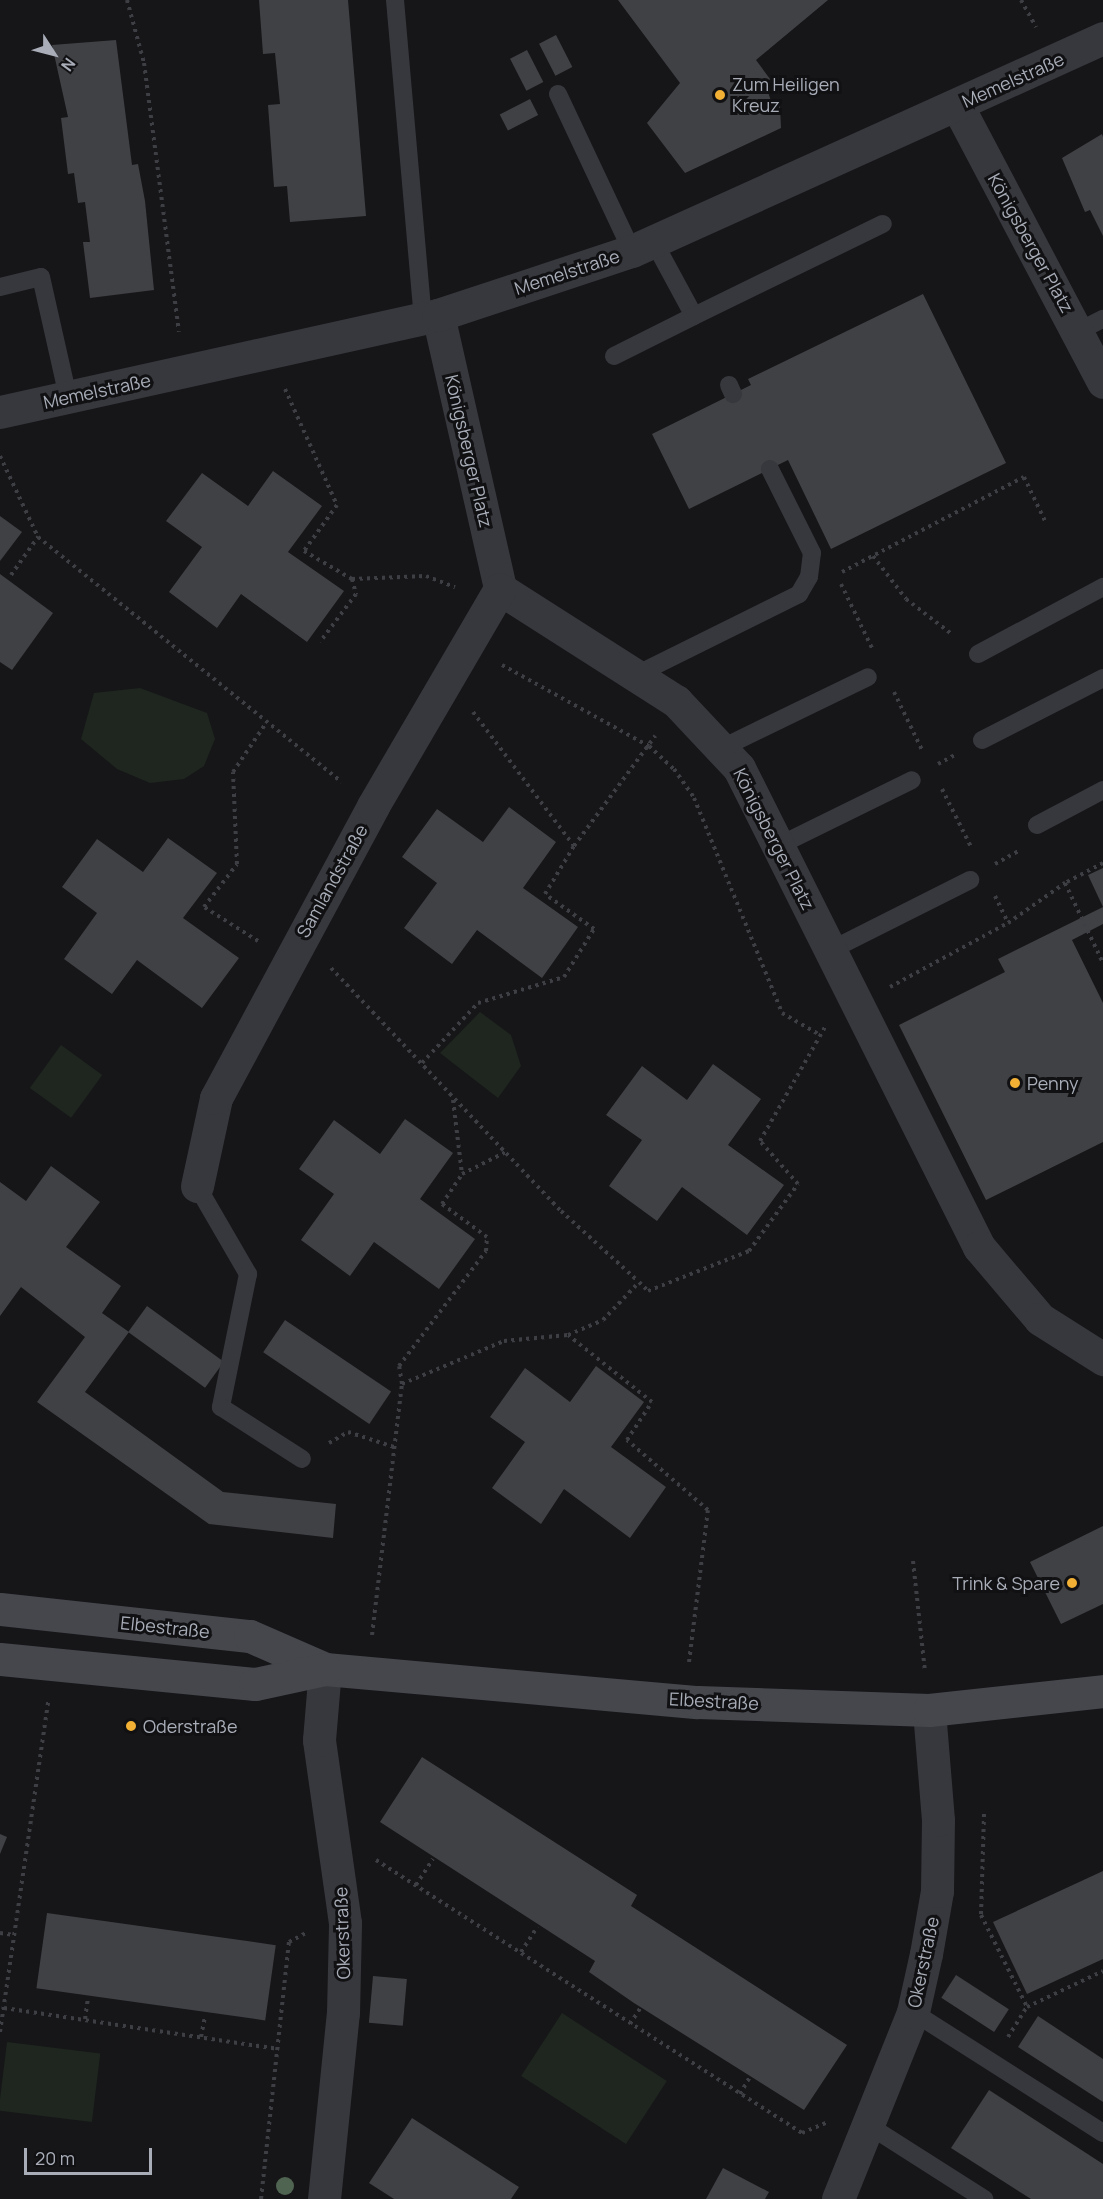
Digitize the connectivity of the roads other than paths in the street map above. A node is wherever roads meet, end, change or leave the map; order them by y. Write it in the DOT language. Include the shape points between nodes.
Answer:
graph roads {
  1 [pos="395,0"];
  2 [pos="1103,38"];
  3 [pos="558,94"];
  4 [pos="957,105"];
  5 [pos="883,224"];
  6 [pos="643,246"];
  7 [pos="0,286"];
  8 [pos="694,316"];
  9 [pos="430,317"];
  10 [pos="1091,325"];
  11 [pos="614,356"];
  12 [pos="1103,382"];
  13 [pos="68,397"];
  14 [pos="0,412"];
  15 [pos="770,469"];
  16 [pos="1103,586"];
  17 [pos="500,589"];
  18 [pos="978,654"];
  19 [pos="638,674"];
  20 [pos="868,677"];
  21 [pos="1103,678"];
  22 [pos="982,740"];
  23 [pos="723,748"];
  24 [pos="912,780"];
  25 [pos="1103,790"];
  26 [pos="1037,825"];
  27 [pos="778,846"];
  28 [pos="970,880"];
  29 [pos="831,950"];
  30 [pos="197,1186"];
  31 [pos="1103,1359"];
  32 [pos="302,1459"];
  33 [pos="0,1609"];
  34 [pos="0,1659"];
  35 [pos="325,1669"];
  36 [pos="1103,1691"];
  37 [pos="929,1710"];
  38 [pos="913,2012"];
  39 [pos="868,2125"];
  40 [pos="1103,2133"];
  41 [pos="324,2199"];
  42 [pos="837,2199"];
  43 [pos="984,2199"];
  1 -- 9 [label="lane"];
  2 -- 4 [label="street, Memelstraße"];
  3 -- 6 [label="lane"];
  4 -- 6 [label="street, Memelstraße"];
  4 -- 10 [label="street, Königsberger Platz"];
  5 -- 8 [label="lane"];
  6 -- 8 [label="lane"];
  6 -- 9 [label="street, Memelstraße"];
  7 -- 13 [label="lane" via="41,277"];
  8 -- 11 [label="lane"];
  9 -- 13 [label="street, Memelstraße"];
  9 -- 17 [label="street, Königsberger Platz"];
  10 -- 12 [label="street, Königsberger Platz"];
  13 -- 14 [label="street, Memelstraße"];
  15 -- 19 [label="lane" via="812,553 809,576 799,594"];
  16 -- 18 [label="lane"];
  17 -- 19 [label="street, Königsberger Platz"];
  17 -- 30 [label="street, Samlandstraße" via="373,806 216,1098"];
  19 -- 23 [label="street, Königsberger Platz" via="676,700"];
  20 -- 23 [label="lane"];
  21 -- 22 [label="lane"];
  23 -- 27 [label="street, Königsberger Platz" via="739,768"];
  24 -- 27 [label="lane"];
  25 -- 26 [label="lane"];
  27 -- 29 [label="street, Königsberger Platz"];
  28 -- 29 [label="lane"];
  29 -- 31 [label="street, Königsberger Platz" via="979,1247 1040,1319"];
  30 -- 32 [label="lane" via="248,1274 221,1407"];
  33 -- 35 [label="main road, Elbestraße" via="250,1636"];
  34 -- 35 [label="main road, Elbestraße" via="255,1684"];
  35 -- 37 [label="main road, Elbestraße" via="687,1701"];
  35 -- 41 [label="street, Okerstraße" via="319,1740 345,1923 343,2013"];
  36 -- 37 [label="main road, Elbestraße"];
  37 -- 38 [label="street, Okerstraße" via="937,1891"];
  38 -- 39 [label="street, Okerstraße"];
  38 -- 40 [label="lane"];
  39 -- 42 [label="street, Okerstraße"];
  39 -- 43 [label="lane"];
}
